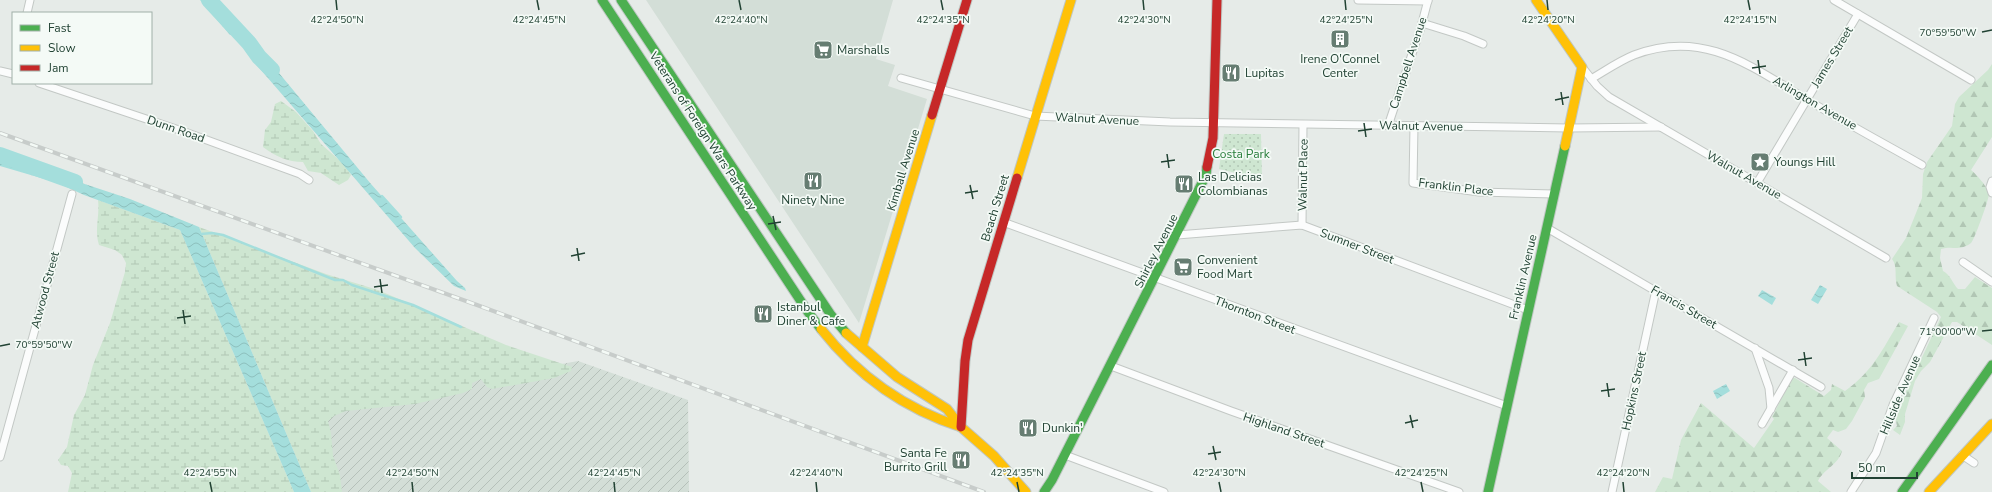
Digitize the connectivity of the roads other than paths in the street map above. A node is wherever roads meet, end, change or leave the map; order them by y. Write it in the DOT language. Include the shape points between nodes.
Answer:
graph roads {
  1 [pos="30,0"];
  2 [pos="602,0"];
  3 [pos="622,0"];
  4 [pos="967,0"];
  5 [pos="1071,0"];
  6 [pos="1217,0"];
  7 [pos="1358,0"];
  8 [pos="1428,0"];
  9 [pos="1536,0"];
  10 [pos="1834,0"];
  11 [pos="27,12"];
  12 [pos="1858,14"];
  13 [pos="1422,23"];
  14 [pos="1483,44"];
  15 [pos="1582,67"];
  16 [pos="0,71"];
  17 [pos="12,72"];
  18 [pos="901,78"];
  19 [pos="1591,79"];
  20 [pos="1971,80"];
  21 [pos="43,84"];
  22 [pos="940,90"];
  23 [pos="1807,100"];
  24 [pos="1035,116"];
  25 [pos="1214,123"];
  26 [pos="1304,125"];
  27 [pos="1388,126"];
  28 [pos="1414,126"];
  29 [pos="1662,127"];
  30 [pos="1569,128"];
  31 [pos="1922,165"];
  32 [pos="309,180"];
  33 [pos="1757,183"];
  34 [pos="72,194"];
  35 [pos="1554,194"];
  36 [pos="1003,222"];
  37 [pos="1302,225"];
  38 [pos="1547,228"];
  39 [pos="1177,235"];
  40 [pos="1886,258"];
  41 [pos="1963,262"];
  42 [pos="1156,277"];
  43 [pos="1992,282"];
  44 [pos="1656,290"];
  45 [pos="1528,310"];
  46 [pos="1934,318"];
  47 [pos="862,347"];
  48 [pos="1755,348"];
  49 [pos="1992,365"];
  50 [pos="1110,366"];
  51 [pos="1793,370"];
  52 [pos="1822,387"];
  53 [pos="1507,406"];
  54 [pos="1770,409"];
  55 [pos="1762,424"];
  56 [pos="1992,424"];
  57 [pos="961,426"];
  58 [pos="1065,455"];
  59 [pos="1962,455"];
  60 [pos="0,456"];
  61 [pos="1974,463"];
  62 [pos="1026,492"];
  63 [pos="1044,492"];
  64 [pos="1164,492"];
  65 [pos="1459,492"];
  66 [pos="1488,492"];
  67 [pos="1612,492"];
  68 [pos="1851,492"];
  69 [pos="1902,492"];
  70 [pos="1929,492"];
  1 -- 11 [label="street"];
  2 -- 57 [label="main road, Veterans of Foreign Wars Parkway" via="808,312 831,342 863,373 895,397 931,417"];
  3 -- 47 [label="main road, Veterans of Foreign Wars Parkway" via="831,315"];
  4 -- 22 [label="main road, Kimball Avenue"];
  5 -- 24 [label="main road, Beach Street"];
  6 -- 25 [label="main road, Shirley Avenue"];
  7 -- 8 [label="street"];
  8 -- 13 [label="street, Campbell Avenue"];
  9 -- 15 [label="main road"];
  10 -- 12 [label="street"];
  12 -- 20 [label="street"];
  12 -- 23 [label="street, James Street"];
  13 -- 14 [label="street"];
  13 -- 27 [label="street, Campbell Avenue"];
  15 -- 19 [label="street"];
  15 -- 30 [label="main road, Franklin Avenue"];
  16 -- 17 [label="street"];
  18 -- 22 [label="street, Walnut Avenue"];
  19 -- 23 [label="street, Arlington Avenue" via="1638,54 1667,47 1687,46 1744,61"];
  19 -- 29 [label="street" via="1609,97"];
  21 -- 32 [label="street, Dunn Road" via="185,132 300,174"];
  22 -- 24 [label="street, Walnut Avenue"];
  22 -- 47 [label="main road, Kimball Avenue"];
  23 -- 31 [label="street, Arlington Avenue"];
  23 -- 33 [label="street, James Street"];
  24 -- 25 [label="street, Walnut Avenue"];
  24 -- 36 [label="main road, Beach Street"];
  25 -- 26 [label="street, Walnut Avenue"];
  25 -- 39 [label="main road, Shirley Avenue" via="1206,175"];
  26 -- 27 [label="street, Walnut Avenue"];
  26 -- 37 [label="street, Walnut Place"];
  27 -- 28 [label="street, Walnut Avenue"];
  28 -- 30 [label="street, Walnut Avenue"];
  28 -- 35 [label="street, Franklin Place" via="1413,182 1479,192"];
  29 -- 30 [label="street, Walnut Avenue"];
  29 -- 33 [label="street, Walnut Avenue"];
  30 -- 35 [label="main road, Franklin Avenue"];
  33 -- 40 [label="street, Walnut Avenue"];
  34 -- 60 [label="street, Atwood Street"];
  35 -- 38 [label="main road, Franklin Avenue"];
  36 -- 42 [label="street, Thornton Street"];
  36 -- 57 [label="main road, Beach Street" via="968,340 964,363"];
  37 -- 39 [label="street, Sumner Street"];
  37 -- 45 [label="street, Sumner Street"];
  38 -- 44 [label="street, Francis Street"];
  38 -- 45 [label="main road, Franklin Avenue"];
  39 -- 42 [label="main road, Shirley Avenue"];
  41 -- 43 [label="street"];
  42 -- 50 [label="main road, Shirley Avenue"];
  42 -- 53 [label="street, Thornton Street"];
  44 -- 48 [label="street, Francis Street"];
  44 -- 67 [label="street, Hopkins Street"];
  45 -- 53 [label="main road, Franklin Avenue"];
  46 -- 68 [label="street, Hillside Avenue" via="1893,405 1876,453"];
  47 -- 57 [label="main road, Veterans of Foreign Wars Parkway" via="897,377 941,404"];
  48 -- 51 [label="street, Francis Street"];
  48 -- 54 [label="street" via="1769,388"];
  49 -- 69 [label="main road"];
  50 -- 58 [label="main road, Shirley Avenue"];
  50 -- 65 [label="street, Highland Street"];
  51 -- 52 [label="street, Francis Street"];
  51 -- 54 [label="street"];
  53 -- 66 [label="main road, Franklin Avenue"];
  54 -- 55 [label="street"];
  56 -- 59 [label="main road"];
  57 -- 62 [label="main road, Veterans of Foreign Wars Parkway" via="994,456"];
  58 -- 63 [label="main road, Shirley Avenue"];
  58 -- 64 [label="street"];
  59 -- 61 [label="street"];
  59 -- 70 [label="main road"];
}
